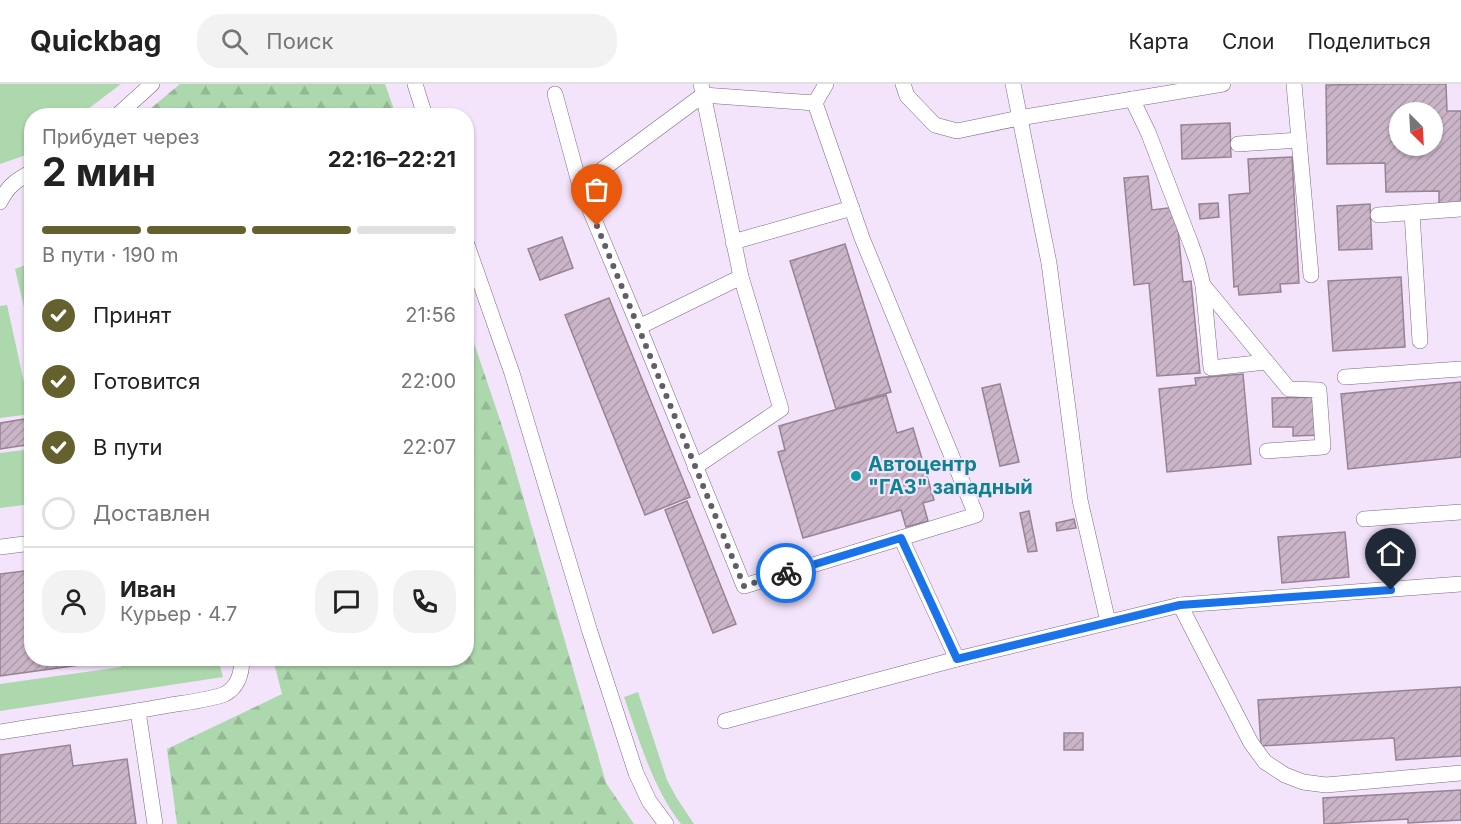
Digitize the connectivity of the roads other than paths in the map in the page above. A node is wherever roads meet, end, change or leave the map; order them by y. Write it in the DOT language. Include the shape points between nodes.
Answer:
graph roads {
  1 [pos="152,84"];
  2 [pos="415,84"];
  3 [pos="826,84"];
  4 [pos="903,84"];
  5 [pos="1013,84"];
  6 [pos="1294,84"];
  7 [pos="1215,85"];
  8 [pos="702,90"];
  9 [pos="555,94"];
  10 [pos="1132,99"];
  11 [pos="815,103"];
  12 [pos="125,108"];
  13 [pos="422,108"];
  14 [pos="1019,118"];
  15 [pos="1299,140"];
  16 [pos="1238,144"];
  17 [pos="24,176"];
  18 [pos="580,186"];
  19 [pos="0,202"];
  20 [pos="852,208"];
  21 [pos="1461,209"];
  22 [pos="1412,213"];
  23 [pos="1378,215"];
  24 [pos="733,242"];
  25 [pos="474,265"];
  26 [pos="1311,275"];
  27 [pos="741,277"];
  28 [pos="1203,285"];
  29 [pos="639,327"];
  30 [pos="1420,341"];
  31 [pos="1266,362"];
  32 [pos="1461,369"];
  33 [pos="1345,377"];
  34 [pos="1267,451"];
  35 [pos="694,467"];
  36 [pos="1461,512"];
  37 [pos="1364,519"];
  38 [pos="901,538"];
  39 [pos="24,544"];
  40 [pos="0,547"];
  41 [pos="1461,585"];
  42 [pos="1180,605"];
  43 [pos="1108,622"];
  44 [pos="957,659"];
  45 [pos="242,666"];
  46 [pos="138,711"];
  47 [pos="725,721"];
  48 [pos="0,732"];
  49 [pos="1461,773"];
  50 [pos="155,824"];
  51 [pos="666,824"];
  1 -- 12 [label="lane"];
  2 -- 13 [label="lane"];
  3 -- 11 [label="lane"];
  4 -- 14 [label="lane" via="907,96 935,125 957,131"];
  5 -- 14 [label="lane"];
  6 -- 15 [label="lane"];
  7 -- 10 [label="lane"];
  8 -- 11 [label="lane"];
  8 -- 18 [label="lane"];
  8 -- 24 [label="lane"];
  9 -- 18 [label="lane"];
  10 -- 14 [label="lane"];
  10 -- 28 [label="lane" via="1191,244"];
  11 -- 20 [label="lane"];
  14 -- 43 [label="lane" via="1049,263 1080,500"];
  15 -- 16 [label="lane"];
  15 -- 26 [label="lane"];
  17 -- 19 [label="lane" via="4,193"];
  18 -- 29 [label="lane"];
  20 -- 24 [label="lane"];
  20 -- 38 [label="lane" via="976,515"];
  21 -- 22 [label="lane"];
  22 -- 23 [label="lane"];
  22 -- 30 [label="lane"];
  24 -- 27 [label="lane"];
  25 -- 51 [label="lane" via="512,373 636,773"];
  27 -- 29 [label="lane"];
  27 -- 35 [label="lane" via="781,409"];
  28 -- 31 [label="lane"];
  28 -- 31 [label="lane" via="1211,368"];
  29 -- 35 [label="lane"];
  31 -- 34 [label="lane" via="1289,389 1319,390 1323,447"];
  32 -- 33 [label="lane"];
  35 -- 38 [label="lane" via="744,586"];
  36 -- 37 [label="lane"];
  38 -- 44 [label="lane"];
  39 -- 40 [label="lane"];
  41 -- 42 [label="lane"];
  42 -- 43 [label="lane"];
  42 -- 49 [label="lane" via="1251,742 1265,762 1286,775 1326,785"];
  43 -- 44 [label="lane"];
  44 -- 47 [label="lane"];
  45 -- 46 [label="lane" via="237,682 226,693"];
  46 -- 48 [label="lane"];
  46 -- 50 [label="lane"];
}
